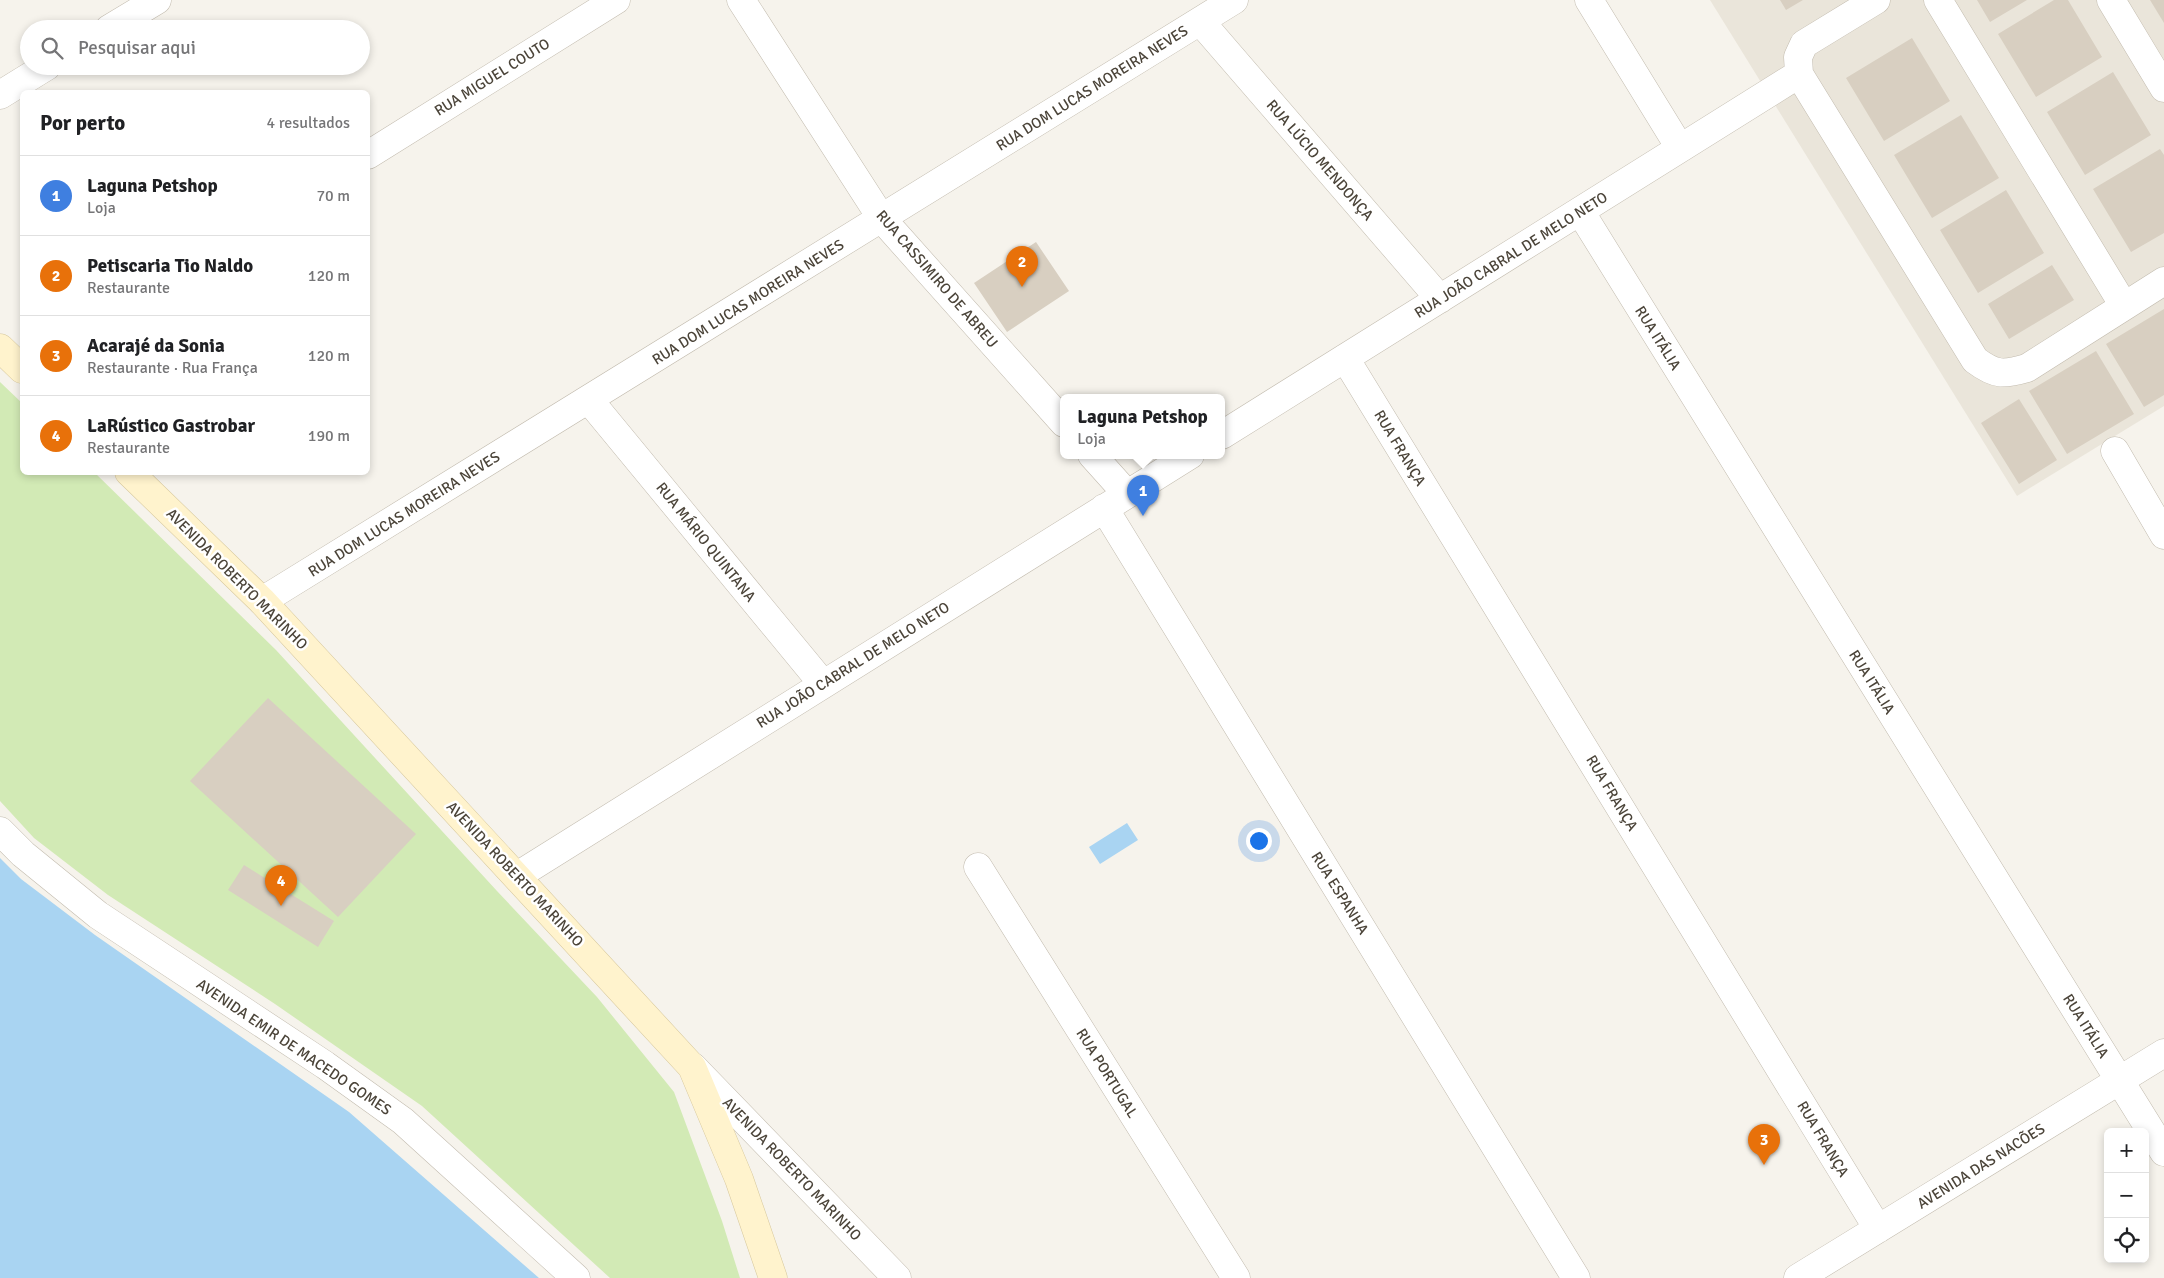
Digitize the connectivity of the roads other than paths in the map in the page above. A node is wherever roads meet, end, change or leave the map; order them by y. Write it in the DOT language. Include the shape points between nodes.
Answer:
graph roads {
  1 [pos="156,0"];
  2 [pos="741,0"];
  3 [pos="1234,0"];
  4 [pos="1589,0"];
  5 [pos="1876,0"];
  6 [pos="1938,0"];
  7 [pos="2111,0"];
  8 [pos="604,3"];
  9 [pos="124,20"];
  10 [pos="1200,21"];
  11 [pos="1799,74"];
  12 [pos="32,75"];
  13 [pos="2164,88"];
  14 [pos="0,95"];
  15 [pos="1680,148"];
  16 [pos="370,154"];
  17 [pos="1580,211"];
  18 [pos="882,219"];
  19 [pos="2164,281"];
  20 [pos="1440,299"];
  21 [pos="2124,306"];
  22 [pos="0,348"];
  23 [pos="1345,358"];
  24 [pos="20,367"];
  25 [pos="589,400"];
  26 [pos="1060,419"];
  27 [pos="1225,433"];
  28 [pos="2115,452"];
  29 [pos="1096,459"];
  30 [pos="1184,459"];
  31 [pos="132,475"];
  32 [pos="1127,494"];
  33 [pos="1104,508"];
  34 [pos="2164,535"];
  35 [pos="262,601"];
  36 [pos="823,684"];
  37 [pos="0,831"];
  38 [pos="978,867"];
  39 [pos="517,876"];
  40 [pos="2164,1053"];
  41 [pos="692,1067"];
  42 [pos="2120,1081"];
  43 [pos="2164,1152"];
  44 [pos="1878,1229"];
  45 [pos="576,1278"];
  46 [pos="773,1278"];
  47 [pos="897,1278"];
  48 [pos="1236,1278"];
  49 [pos="1576,1278"];
  50 [pos="1798,1278"];
  1 -- 9 [label="street"];
  2 -- 18 [label="street, RUA CASSIMIRO DE ABREU"];
  3 -- 10 [label="street, RUA DOM LUCAS MOREIRA NEVES"];
  4 -- 15 [label="street"];
  5 -- 11 [label="street" via="1804,44 1798,57"];
  6 -- 21 [label="street"];
  7 -- 13 [label="street"];
  8 -- 16 [label="street, RUA MIGUEL COUTO"];
  10 -- 18 [label="street, RUA DOM LUCAS MOREIRA NEVES"];
  10 -- 20 [label="street, RUA LÚCIO MENDONÇA"];
  11 -- 15 [label="street, RUA JOÃO CABRAL DE MELO NETO"];
  11 -- 21 [label="street" via="1975,360 1989,370 2009,373 2027,368"];
  12 -- 14 [label="street"];
  15 -- 17 [label="street, RUA JOÃO CABRAL DE MELO NETO"];
  17 -- 20 [label="street, RUA JOÃO CABRAL DE MELO NETO"];
  17 -- 42 [label="street, RUA ITÁLIA"];
  18 -- 25 [label="street, RUA DOM LUCAS MOREIRA NEVES"];
  18 -- 26 [label="street, RUA CASSIMIRO DE ABREU"];
  19 -- 21 [label="street"];
  20 -- 23 [label="street, RUA JOÃO CABRAL DE MELO NETO"];
  22 -- 24 [label="main road"];
  23 -- 27 [label="street, RUA JOÃO CABRAL DE MELO NETO"];
  23 -- 44 [label="street, RUA FRANÇA"];
  25 -- 35 [label="street, RUA DOM LUCAS MOREIRA NEVES"];
  25 -- 36 [label="street, RUA MÁRIO QUINTANA"];
  28 -- 34 [label="street"];
  29 -- 32 [label="street"];
  30 -- 32 [label="street, RUA JOÃO CABRAL DE MELO NETO"];
  31 -- 35 [label="main road, AVENIDA ROBERTO MARINHO"];
  32 -- 33 [label="street, RUA JOÃO CABRAL DE MELO NETO"];
  33 -- 36 [label="street, RUA JOÃO CABRAL DE MELO NETO"];
  33 -- 49 [label="street, RUA ESPANHA"];
  35 -- 39 [label="main road, AVENIDA ROBERTO MARINHO"];
  36 -- 39 [label="street, RUA JOÃO CABRAL DE MELO NETO"];
  37 -- 45 [label="street, AVENIDA EMIR DE MACEDO GOMES" via="22,854 98,915 404,1121"];
  38 -- 48 [label="street, RUA PORTUGAL"];
  39 -- 41 [label="main road, AVENIDA ROBERTO MARINHO"];
  40 -- 42 [label="street, AVENIDA DAS NACÕES"];
  41 -- 46 [label="main road" via="739,1179"];
  41 -- 47 [label="street, AVENIDA ROBERTO MARINHO"];
  42 -- 43 [label="street, RUA ITÁLIA"];
  42 -- 44 [label="street, AVENIDA DAS NACÕES"];
  44 -- 50 [label="street, AVENIDA DAS NACÕES"];
}
